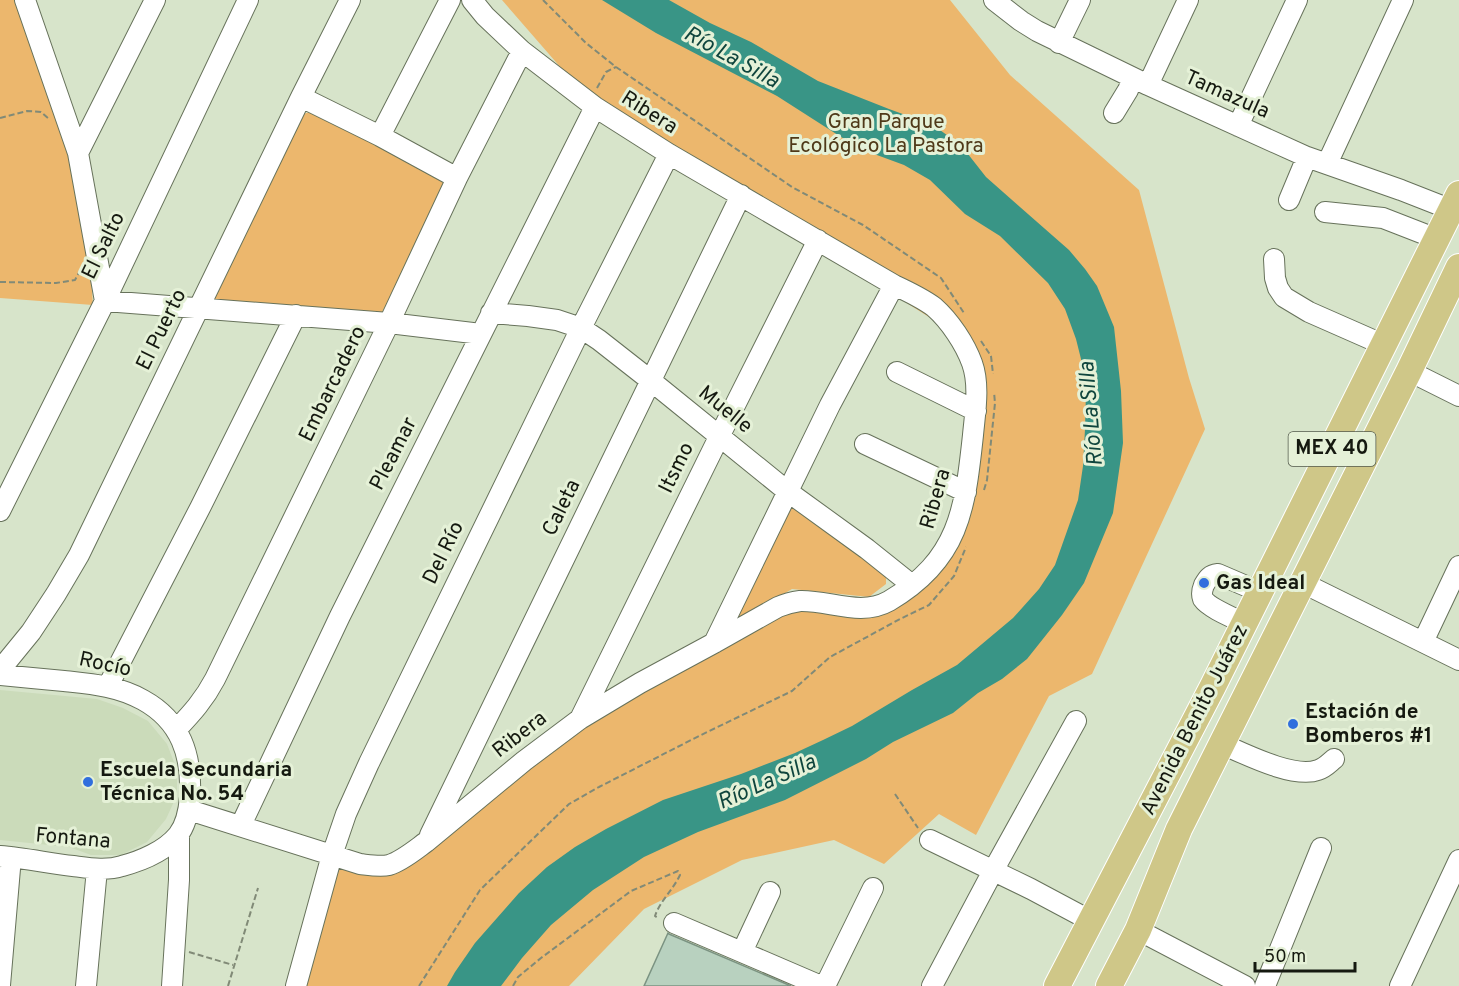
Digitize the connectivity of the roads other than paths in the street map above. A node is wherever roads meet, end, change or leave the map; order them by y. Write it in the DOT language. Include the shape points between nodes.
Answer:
graph roads {
  1 [pos="26,0"];
  2 [pos="155,0"];
  3 [pos="248,0"];
  4 [pos="350,0"];
  5 [pos="450,0"];
  6 [pos="472,0"];
  7 [pos="994,0"];
  8 [pos="1080,0"];
  9 [pos="1188,0"];
  10 [pos="1297,0"];
  11 [pos="1403,0"];
  12 [pos="1059,43"];
  13 [pos="522,51"];
  14 [pos="1140,82"];
  15 [pos="301,97"];
  16 [pos="592,105"];
  17 [pos="1114,113"];
  18 [pos="1238,126"];
  19 [pos="381,136"];
  20 [pos="78,153"];
  21 [pos="669,154"];
  22 [pos="1307,157"];
  23 [pos="1327,164"];
  24 [pos="457,178"];
  25 [pos="741,195"];
  26 [pos="1289,201"];
  27 [pos="1455,202"];
  28 [pos="1325,212"];
  29 [pos="1437,239"];
  30 [pos="818,240"];
  31 [pos="1274,259"];
  32 [pos="1459,267"];
  33 [pos="894,285"];
  34 [pos="105,301"];
  35 [pos="199,308"];
  36 [pos="491,313"];
  37 [pos="296,315"];
  38 [pos="389,323"];
  39 [pos="581,328"];
  40 [pos="481,334"];
  41 [pos="1384,345"];
  42 [pos="1409,371"];
  43 [pos="897,372"];
  44 [pos="650,380"];
  45 [pos="1459,396"];
  46 [pos="975,411"];
  47 [pos="719,437"];
  48 [pos="865,444"];
  49 [pos="788,491"];
  50 [pos="966,492"];
  51 [pos="0,511"];
  52 [pos="1459,566"];
  53 [pos="1302,583"];
  54 [pos="912,585"];
  55 [pos="1260,592"];
  56 [pos="1244,623"];
  57 [pos="1423,642"];
  58 [pos="714,643"];
  59 [pos="1459,660"];
  60 [pos="0,670"];
  61 [pos="0,675"];
  62 [pos="108,686"];
  63 [pos="1212,688"];
  64 [pos="1244,702"];
  65 [pos="580,719"];
  66 [pos="1076,722"];
  67 [pos="176,730"];
  68 [pos="1222,744"];
  69 [pos="1334,759"];
  70 [pos="189,810"];
  71 [pos="241,825"];
  72 [pos="178,834"];
  73 [pos="930,840"];
  74 [pos="426,842"];
  75 [pos="1321,848"];
  76 [pos="332,855"];
  77 [pos="5,856"];
  78 [pos="1459,860"];
  79 [pos="97,869"];
  80 [pos="993,871"];
  81 [pos="873,888"];
  82 [pos="770,892"];
  83 [pos="1091,921"];
  84 [pos="674,922"];
  85 [pos="1138,930"];
  86 [pos="742,952"];
  87 [pos="0,986"];
  88 [pos="86,986"];
  89 [pos="172,986"];
  90 [pos="296,986"];
  91 [pos="823,986"];
  92 [pos="932,986"];
  93 [pos="1056,986"];
  94 [pos="1109,986"];
  95 [pos="1245,986"];
  96 [pos="1265,986"];
  97 [pos="1400,986"];
  1 -- 20 [label="street"];
  2 -- 20 [label="street"];
  3 -- 34 [label="street, El Salto"];
  4 -- 15 [label="street, El Puerto"];
  5 -- 19 [label="street"];
  6 -- 13 [label="street, Ribera"];
  7 -- 12 [label="street, Tamazula"];
  8 -- 12 [label="street"];
  9 -- 14 [label="street"];
  10 -- 18 [label="street"];
  11 -- 23 [label="street"];
  12 -- 14 [label="street, Tamazula"];
  13 -- 16 [label="street, Ribera"];
  13 -- 24 [label="street, Embarcadero"];
  14 -- 17 [label="street" via="1128,90"];
  14 -- 18 [label="street, Tamazula"];
  15 -- 19 [label="street"];
  15 -- 35 [label="street, El Puerto"];
  16 -- 21 [label="street, Ribera"];
  16 -- 36 [label="street, Pleamar"];
  18 -- 22 [label="street, Tamazula"];
  19 -- 24 [label="street"];
  20 -- 34 [label="street"];
  21 -- 25 [label="street, Ribera"];
  21 -- 39 [label="street, Del Río"];
  22 -- 23 [label="street, Tamazula"];
  22 -- 26 [label="street"];
  23 -- 27 [label="street, Tamazula" via="1401,190"];
  24 -- 38 [label="street, Embarcadero"];
  25 -- 30 [label="street, Ribera"];
  25 -- 44 [label="street, Caleta"];
  27 -- 29 [label="main road, Avenida Benito Juárez / MEX 40"];
  28 -- 29 [label="street" via="1383,219"];
  29 -- 41 [label="main road, Avenida Benito Juárez / MEX 40"];
  30 -- 33 [label="street, Ribera"];
  30 -- 47 [label="street, Itsmo"];
  31 -- 41 [label="street" via="1275,278 1284,297"];
  32 -- 42 [label="main road, Avenida Benito Juárez / MEX 40"];
  33 -- 46 [label="street, Ribera" via="924,300 956,334 972,365"];
  33 -- 49 [label="street"];
  34 -- 35 [label="street"];
  34 -- 51 [label="street, El Salto"];
  35 -- 37 [label="street"];
  35 -- 60 [label="street, El Puerto" via="79,555 31,632"];
  36 -- 39 [label="street, Muelle" via="557,320"];
  36 -- 40 [label="street, Pleamar"];
  37 -- 38 [label="street"];
  37 -- 62 [label="street"];
  38 -- 40 [label="street"];
  38 -- 67 [label="street, Embarcadero" via="215,679 195,711"];
  39 -- 44 [label="street, Muelle"];
  39 -- 76 [label="street, Del Río" via="369,763"];
  40 -- 71 [label="street, Pleamar"];
  41 -- 55 [label="main road, Avenida Benito Juárez / MEX 40"];
  42 -- 45 [label="street"];
  42 -- 53 [label="main road, Avenida Benito Juárez / MEX 40"];
  43 -- 46 [label="street"];
  44 -- 47 [label="street, Muelle"];
  44 -- 74 [label="street, Caleta"];
  46 -- 50 [label="street, Ribera"];
  47 -- 49 [label="street, Muelle"];
  47 -- 65 [label="street, Itsmo"];
  48 -- 50 [label="street"];
  49 -- 54 [label="street, Muelle"];
  49 -- 58 [label="street"];
  50 -- 54 [label="street, Ribera" via="945,552"];
  52 -- 57 [label="street"];
  53 -- 57 [label="street"];
  53 -- 64 [label="main road, Avenida Benito Juárez / MEX 40"];
  54 -- 58 [label="street, Ribera" via="889,601 866,608 788,603"];
  55 -- 56 [label="main road, Avenida Benito Juárez / MEX 40"];
  55 -- 56 [label="street" via="1218,574 1208,578 1202,590 1204,600"];
  56 -- 63 [label="main road, Avenida Benito Juárez / MEX 40"];
  57 -- 59 [label="street"];
  58 -- 65 [label="street, Ribera"];
  61 -- 62 [label="street, Rocío"];
  62 -- 67 [label="street, Rocío" via="144,700 165,715"];
  63 -- 64 [label="main road"];
  63 -- 83 [label="main road, Avenida Benito Juárez / MEX 40"];
  64 -- 68 [label="main road, Avenida Benito Juárez / MEX 40"];
  65 -- 74 [label="street, Ribera"];
  66 -- 80 [label="street"];
  67 -- 70 [label="street, Rocío" via="187,754 191,777"];
  68 -- 69 [label="street" via="1296,771 1321,770"];
  68 -- 85 [label="main road, Avenida Benito Juárez / MEX 40" via="1179,829"];
  70 -- 71 [label="street, Ribera"];
  70 -- 72 [label="street, Fontana"];
  71 -- 76 [label="street, Ribera"];
  72 -- 79 [label="street, Fontana" via="144,858 120,867"];
  72 -- 89 [label="street"];
  73 -- 80 [label="street"];
  74 -- 76 [label="street, Ribera" via="389,865 360,864"];
  75 -- 96 [label="street"];
  76 -- 90 [label="street, Del Río"];
  77 -- 79 [label="street, Fontana"];
  77 -- 87 [label="street"];
  78 -- 97 [label="street"];
  79 -- 88 [label="street"];
  80 -- 83 [label="street"];
  80 -- 92 [label="street"];
  81 -- 91 [label="street"];
  82 -- 86 [label="street"];
  83 -- 93 [label="main road, Avenida Benito Juárez / MEX 40"];
  84 -- 86 [label="street"];
  85 -- 94 [label="main road, Avenida Benito Juárez / MEX 40"];
  85 -- 95 [label="street"];
  86 -- 91 [label="street"];
}
